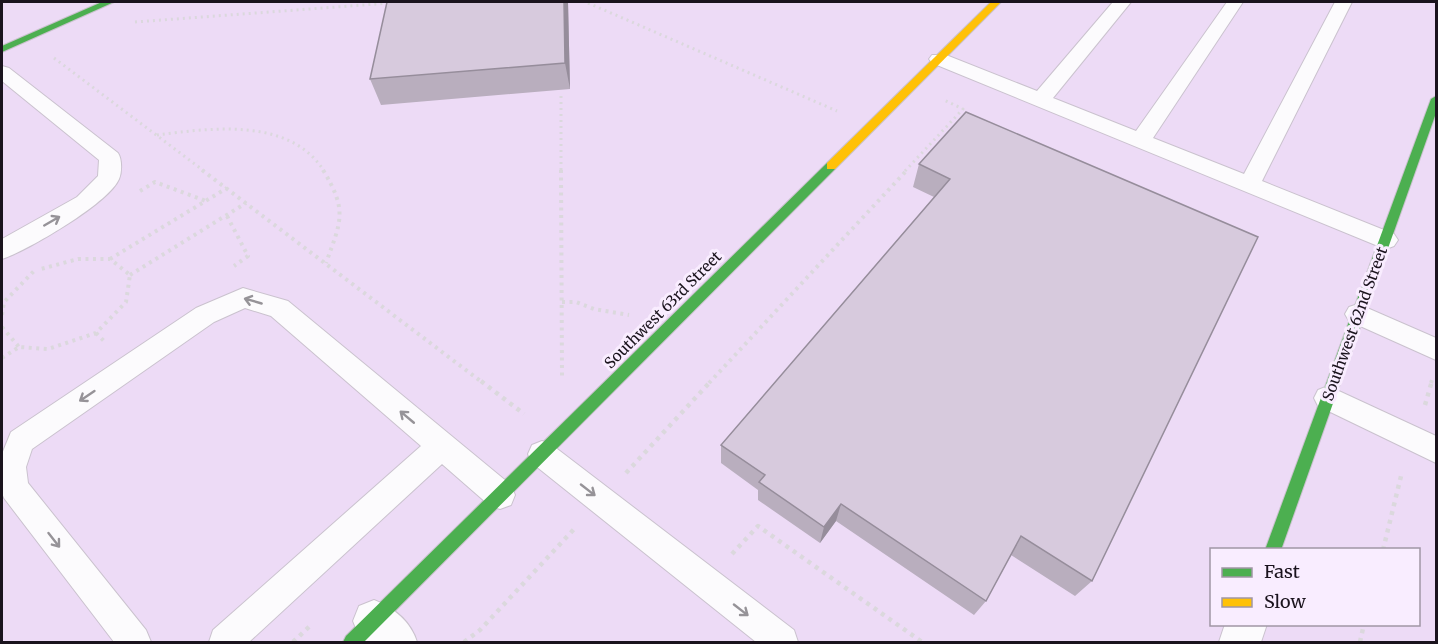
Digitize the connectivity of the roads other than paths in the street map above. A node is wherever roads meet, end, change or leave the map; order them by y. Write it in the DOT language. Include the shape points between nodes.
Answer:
graph roads {
  1 [pos="109,2"];
  2 [pos="996,2"];
  3 [pos="1122,2"];
  4 [pos="1235,2"];
  5 [pos="1344,2"];
  6 [pos="4,45"];
  7 [pos="939,59"];
  8 [pos="2,72"];
  9 [pos="10,90"];
  10 [pos="1437,99"];
  11 [pos="1041,100"];
  12 [pos="1140,141"];
  13 [pos="1249,184"];
  14 [pos="1386,240"];
  15 [pos="2,250"];
  16 [pos="1358,315"];
  17 [pos="1437,349"];
  18 [pos="1328,398"];
  19 [pos="441,446"];
  20 [pos="1437,450"];
  21 [pos="542,454"];
  22 [pos="500,495"];
  23 [pos="1273,548"];
  24 [pos="1245,626"];
  25 [pos="374,635"];
  26 [pos="134,642"];
  27 [pos="225,642"];
  28 [pos="782,642"];
  29 [pos="1240,642"];
  1 -- 6 [label="street"];
  2 -- 7 [label="street, Southwest 63rd Street"];
  3 -- 11 [label="lane"];
  4 -- 12 [label="lane"];
  5 -- 13 [label="lane"];
  7 -- 11 [label="lane"];
  7 -- 21 [label="street, Southwest 63rd Street"];
  8 -- 9 [label="lane"];
  15 -- 9 [label="lane, one-way" via="85,203 109,178 110,158"];
  10 -- 14 [label="street, Southwest 62nd Street"];
  11 -- 12 [label="lane"];
  12 -- 13 [label="lane"];
  13 -- 14 [label="lane"];
  14 -- 16 [label="street, Southwest 62nd Street"];
  16 -- 17 [label="lane"];
  16 -- 18 [label="street, Southwest 62nd Street"];
  18 -- 20 [label="lane"];
  18 -- 23 [label="street, Southwest 62nd Street"];
  19 -- 22 [label="lane"];
  19 -- 26 [label="lane, one-way" via="279,308 243,297 206,315 21,441 11,467 14,488"];
  19 -- 27 [label="lane"];
  21 -- 22 [label="street, Southwest 63rd Street"];
  21 -- 28 [label="lane, one-way"];
  22 -- 25 [label="street, Southwest 63rd Street"];
  24 -- 29 [label="street"];
}
